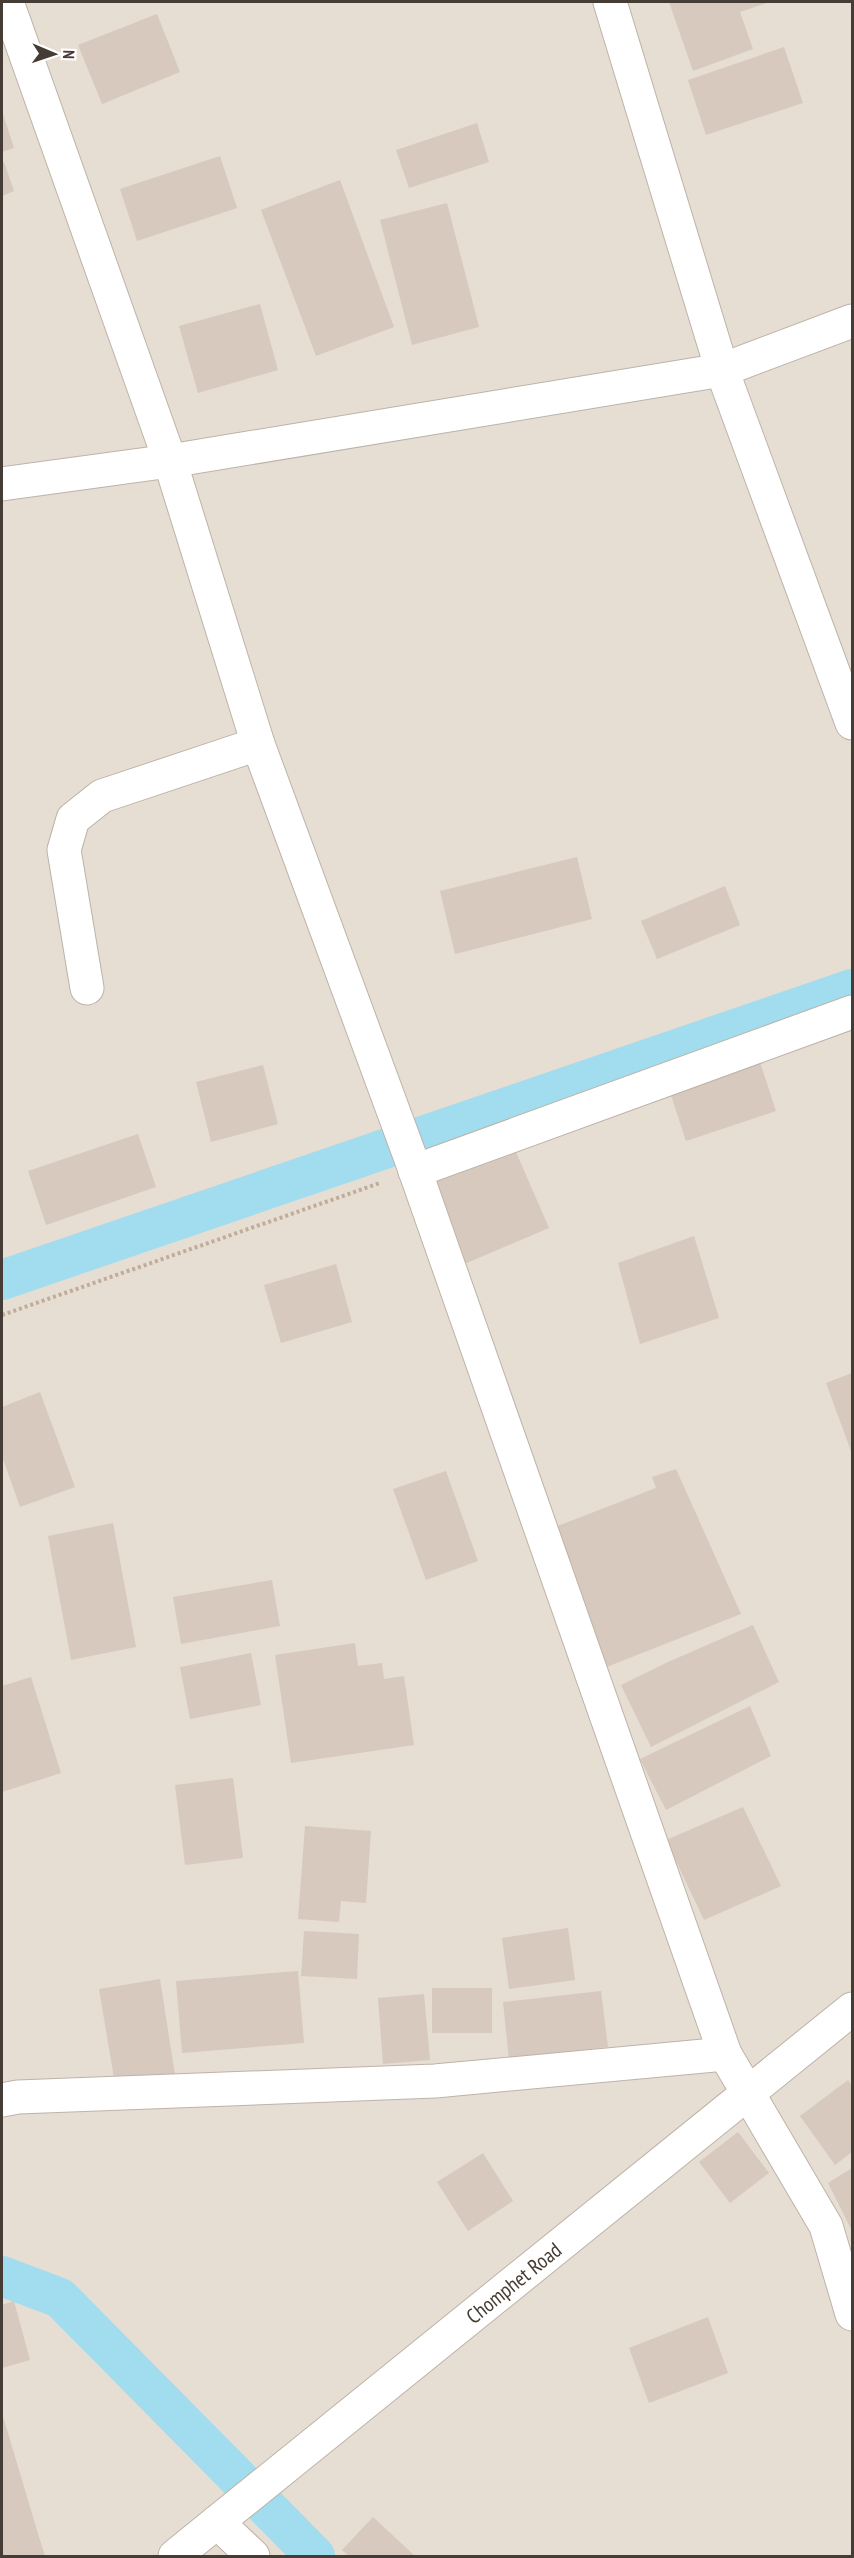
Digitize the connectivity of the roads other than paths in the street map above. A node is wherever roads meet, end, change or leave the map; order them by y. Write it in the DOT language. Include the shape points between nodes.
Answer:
graph roads {
  1 [pos="7,2"];
  2 [pos="610,2"];
  3 [pos="852,321"];
  4 [pos="722,369"];
  5 [pos="170,461"];
  6 [pos="2,484"];
  7 [pos="852,723"];
  8 [pos="258,744"];
  9 [pos="87,988"];
  10 [pos="852,1012"];
  11 [pos="413,1165"];
  12 [pos="852,2009"];
  13 [pos="725,2054"];
  14 [pos="750,2094"];
  15 [pos="2,2100"];
  16 [pos="852,2314"];
  17 [pos="229,2513"];
  18 [pos="175,2556"];
  19 [pos="253,2556"];
  1 -- 5 [label="street"];
  2 -- 4 [label="street"];
  3 -- 4 [label="street"];
  4 -- 5 [label="street"];
  4 -- 7 [label="street"];
  5 -- 6 [label="street"];
  5 -- 8 [label="street"];
  8 -- 9 [label="street" via="102,796 73,819 64,850"];
  8 -- 11 [label="street"];
  10 -- 11 [label="street" via="723,1061"];
  11 -- 13 [label="street"];
  12 -- 14 [label="street, Chomphet Road"];
  13 -- 14 [label="street"];
  13 -- 15 [label="street" via="435,2081"];
  14 -- 16 [label="street" via="826,2226"];
  14 -- 17 [label="street, Chomphet Road"];
  17 -- 18 [label="street, Chomphet Road"];
  17 -- 19 [label="street"];
}
